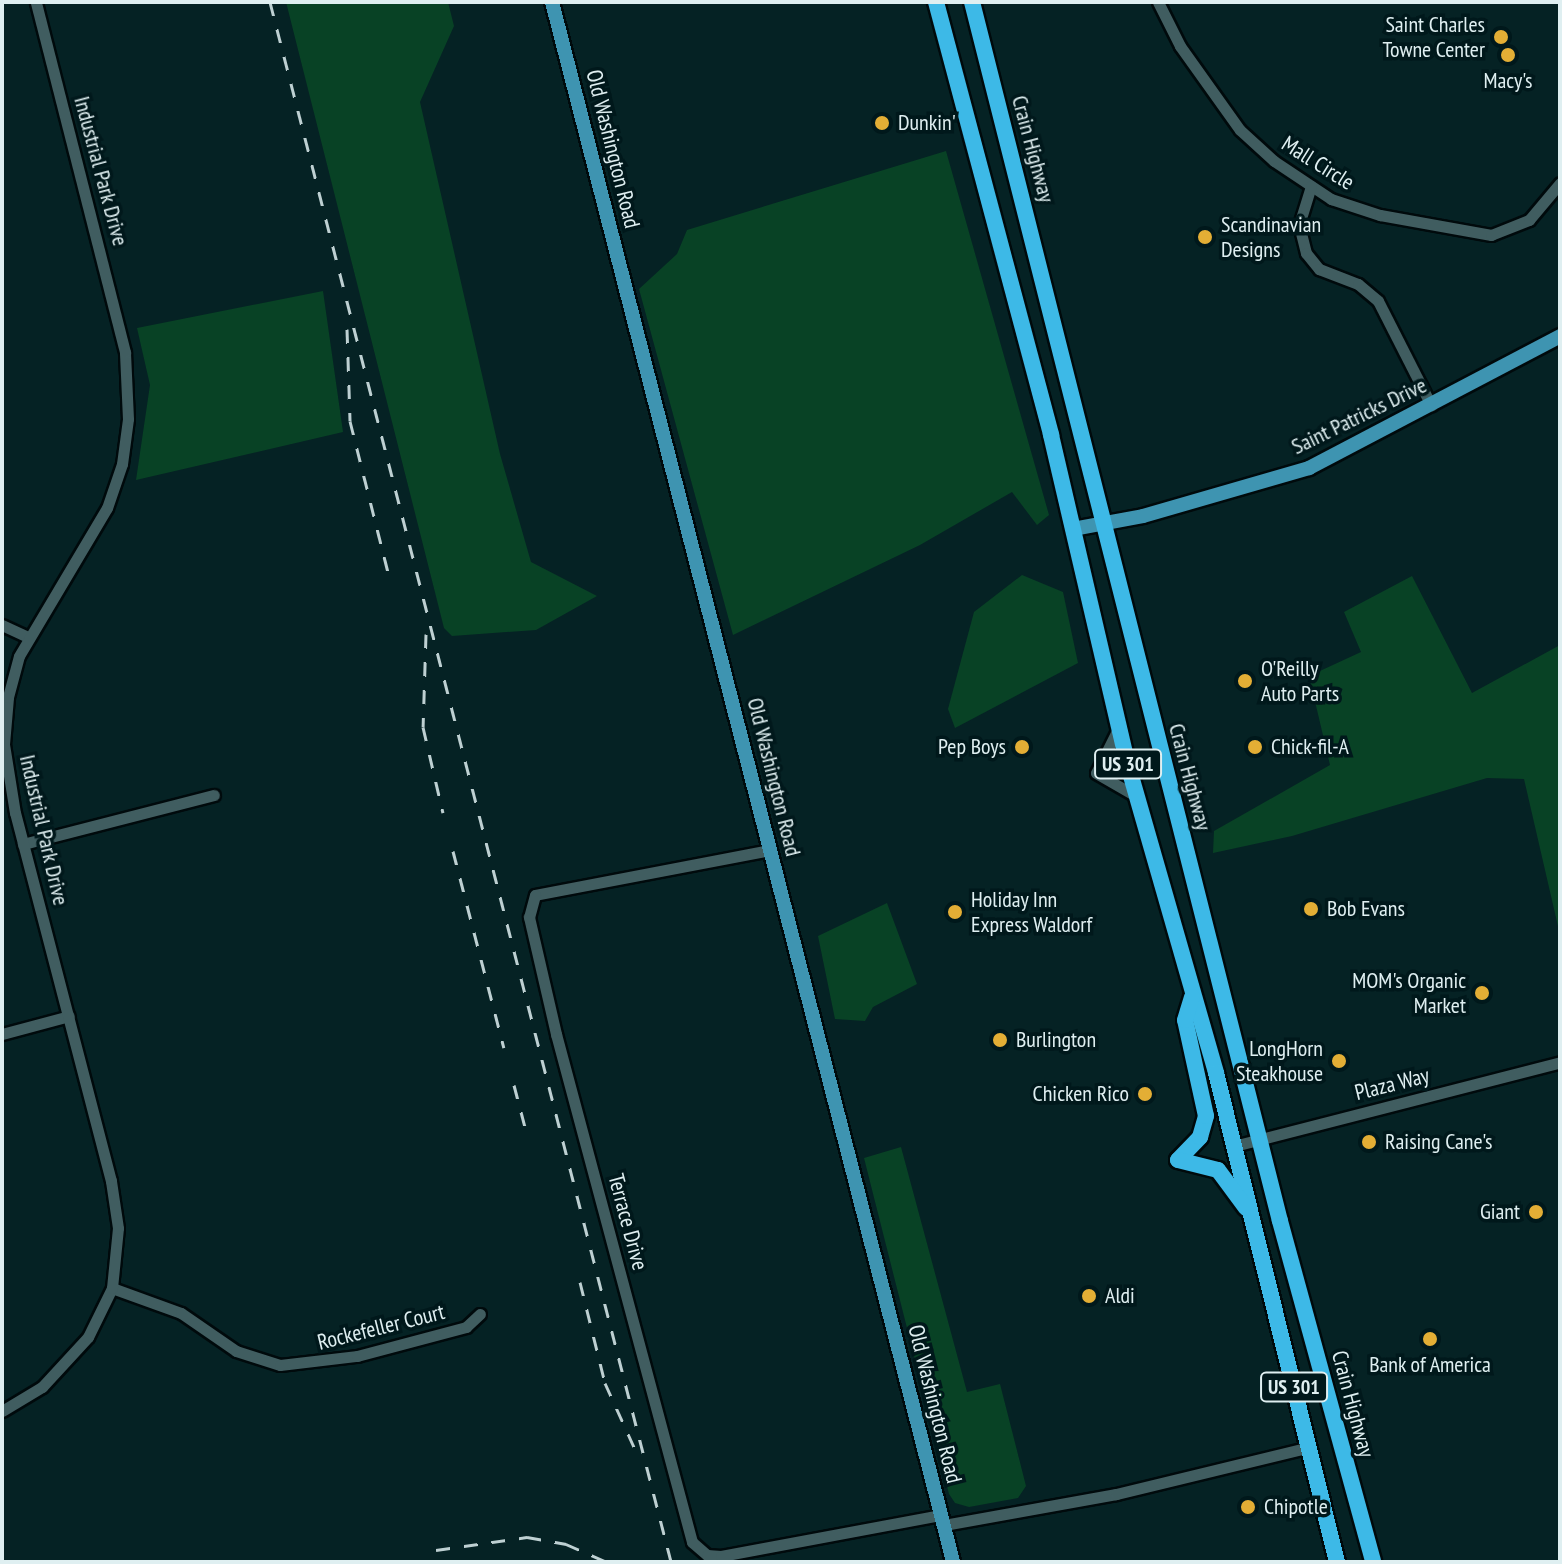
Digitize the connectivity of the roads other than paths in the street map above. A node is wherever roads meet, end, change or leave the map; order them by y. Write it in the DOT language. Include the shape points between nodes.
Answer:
graph roads {
  1 [pos="36,2"];
  2 [pos="552,2"];
  3 [pos="936,2"];
  4 [pos="972,2"];
  5 [pos="1158,2"];
  6 [pos="1560,183"];
  7 [pos="1311,186"];
  8 [pos="1560,336"];
  9 [pos="1431,405"];
  10 [pos="1107,521"];
  11 [pos="1073,529"];
  12 [pos="2,625"];
  13 [pos="28,637"];
  14 [pos="1119,727"];
  15 [pos="214,795"];
  16 [pos="1137,796"];
  17 [pos="23,844"];
  18 [pos="770,850"];
  19 [pos="1192,997"];
  20 [pos="69,1016"];
  21 [pos="2,1034"];
  22 [pos="1560,1062"];
  23 [pos="1263,1139"];
  24 [pos="1234,1146"];
  25 [pos="1250,1212"];
  26 [pos="112,1288"];
  27 [pos="480,1314"];
  28 [pos="2,1411"];
  29 [pos="1310,1447"];
  30 [pos="942,1520"];
  31 [pos="953,1562"];
  32 [pos="1337,1562"];
  33 [pos="1373,1562"];
  1 -- 13 [label="street, Industrial Park Drive" via="105,261 129,393 125,451 107,508"];
  2 -- 18 [label="main road, Old Washington Road"];
  3 -- 11 [label="highway, US 301"];
  4 -- 10 [label="highway, Crain Highway / US 301"];
  5 -- 7 [label="street, Mall Circle" via="1180,46 1240,130"];
  6 -- 7 [label="street, Mall Circle" via="1529,220 1510,232 1491,235 1344,205"];
  7 -- 9 [label="street" via="1299,225 1306,253 1319,269 1358,284 1378,301"];
  8 -- 9 [label="main road, Saint Patricks Drive"];
  9 -- 10 [label="main road, Saint Patricks Drive" via="1309,468"];
  10 -- 11 [label="main road, Saint Patricks Drive"];
  10 -- 23 [label="highway, Crain Highway / US 301" via="1129,629"];
  11 -- 14 [label="highway, US 301"];
  12 -- 13 [label="street"];
  13 -- 17 [label="street, Industrial Park Drive" via="13,673 4,722 6,767"];
  14 -- 16 [label="highway, US 301"];
  14 -- 16 [label="street" via="1096,773"];
  15 -- 17 [label="street"];
  16 -- 19 [label="highway, US 301"];
  17 -- 20 [label="street, Industrial Park Drive"];
  18 -- 30 [label="main road, Old Washington Road"];
  18 -- 30 [label="street, Terrace Drive" via="535,895 529,917 556,1034 692,1542 707,1555 721,1556"];
  19 -- 24 [label="highway, US 301"];
  19 -- 25 [label="highway" via="1185,1020 1206,1116 1200,1137 1178,1160 1218,1170"];
  20 -- 21 [label="street"];
  20 -- 26 [label="street, Industrial Park Drive" via="116,1210"];
  22 -- 23 [label="street, Plaza Way"];
  23 -- 24 [label="street, Plaza Way"];
  23 -- 33 [label="highway, Crain Highway / US 301" via="1280,1221"];
  24 -- 25 [label="highway, US 301"];
  25 -- 29 [label="highway, US 301"];
  26 -- 27 [label="street, Rockefeller Court" via="181,1313 236,1351 280,1365 324,1363 407,1343 466,1327"];
  26 -- 28 [label="street, Industrial Park Drive" via="70,1362"];
  29 -- 30 [label="street" via="1065,1505"];
  29 -- 32 [label="highway, US 301"];
  30 -- 31 [label="main road, Old Washington Road"];
}
